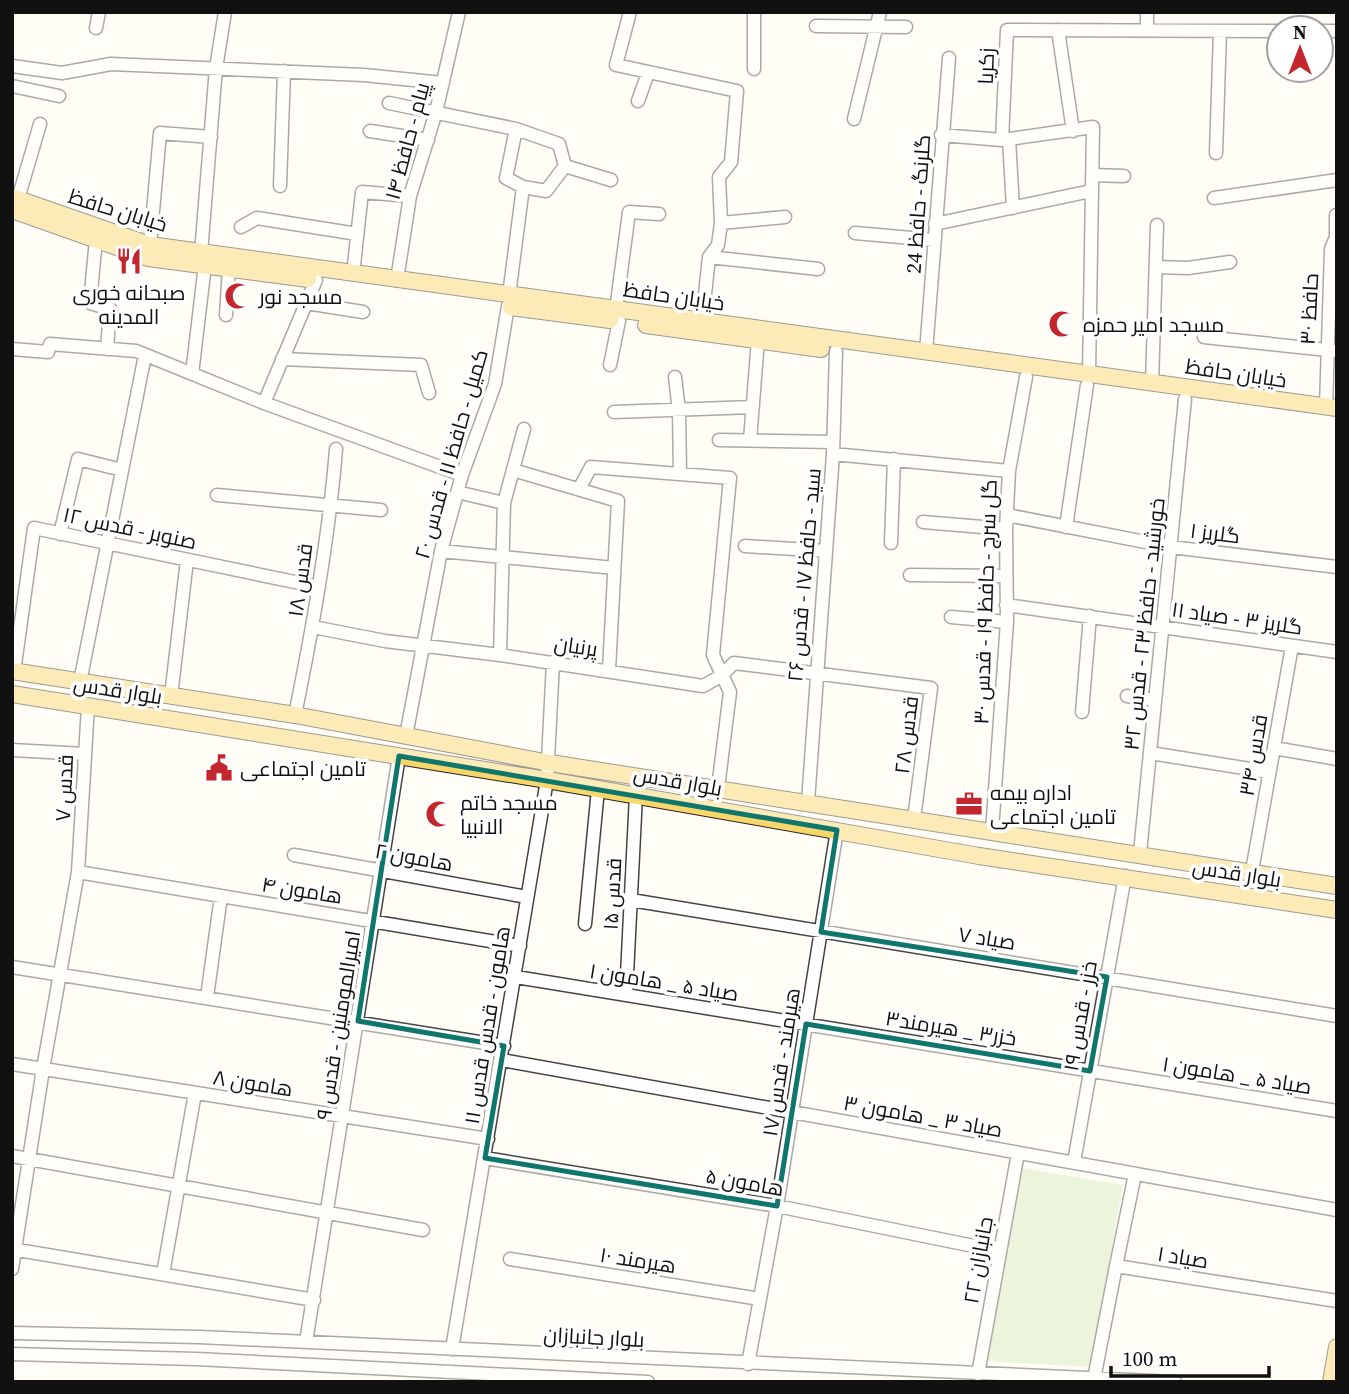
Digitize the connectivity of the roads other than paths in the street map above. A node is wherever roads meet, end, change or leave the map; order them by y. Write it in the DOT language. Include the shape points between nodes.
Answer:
graph roads {
  1 [pos="99,12"];
  2 [pos="225,12"];
  3 [pos="459,12"];
  4 [pos="630,12"];
  5 [pos="754,12"];
  6 [pos="880,12"];
  7 [pos="1147,12"];
  8 [pos="816,26"];
  9 [pos="878,27"];
  10 [pos="906,27"];
  11 [pos="96,28"];
  12 [pos="1058,30"];
  13 [pos="1147,31"];
  14 [pos="1265,31"];
  15 [pos="1220,32"];
  16 [pos="949,58"];
  17 [pos="12,66"];
  18 [pos="216,68"];
  19 [pos="754,69"];
  20 [pos="284,71"];
  21 [pos="648,73"];
  22 [pos="443,83"];
  23 [pos="12,86"];
  24 [pos="59,96"];
  25 [pos="638,101"];
  26 [pos="388,103"];
  27 [pos="436,112"];
  28 [pos="855,119"];
  29 [pos="40,124"];
  30 [pos="516,129"];
  31 [pos="370,131"];
  32 [pos="1073,131"];
  33 [pos="941,135"];
  34 [pos="211,137"];
  35 [pos="428,139"];
  36 [pos="1005,139"];
  37 [pos="1216,153"];
  38 [pos="565,166"];
  39 [pos="1092,175"];
  40 [pos="1125,176"];
  41 [pos="611,180"];
  42 [pos="1337,180"];
  43 [pos="281,186"];
  44 [pos="523,187"];
  45 [pos="1091,191"];
  46 [pos="410,196"];
  47 [pos="1214,198"];
  48 [pos="14,202"];
  49 [pos="1013,208"];
  50 [pos="659,214"];
  51 [pos="1336,215"];
  52 [pos="785,218"];
  53 [pos="721,223"];
  54 [pos="935,224"];
  55 [pos="1157,225"];
  56 [pos="241,228"];
  57 [pos="855,233"];
  58 [pos="357,234"];
  59 [pos="96,239"];
  60 [pos="934,240"];
  61 [pos="149,246"];
  62 [pos="709,257"];
  63 [pos="203,259"];
  64 [pos="1230,262"];
  65 [pos="1156,267"];
  66 [pos="229,268"];
  67 [pos="818,269"];
  68 [pos="353,274"];
  69 [pos="316,280"];
  70 [pos="397,280"];
  71 [pos="509,301"];
  72 [pos="306,303"];
  73 [pos="362,312"];
  74 [pos="226,315"];
  75 [pos="617,315"];
  76 [pos="702,321"];
  77 [pos="1204,337"];
  78 [pos="758,340"];
  79 [pos="12,349"];
  80 [pos="107,349"];
  81 [pos="1331,350"];
  82 [pos="835,351"];
  83 [pos="926,352"];
  84 [pos="145,355"];
  85 [pos="282,359"];
  86 [pos="610,365"];
  87 [pos="192,374"];
  88 [pos="675,377"];
  89 [pos="1026,377"];
  90 [pos="1088,380"];
  91 [pos="1152,383"];
  92 [pos="429,393"];
  93 [pos="1185,399"];
  94 [pos="264,403"];
  95 [pos="753,407"];
  96 [pos="680,411"];
  97 [pos="1333,411"];
  98 [pos="614,412"];
  99 [pos="524,429"];
  100 [pos="719,440"];
  101 [pos="750,440"];
  102 [pos="833,448"];
  103 [pos="336,449"];
  104 [pos="894,459"];
  105 [pos="122,470"];
  106 [pos="513,470"];
  107 [pos="1009,471"];
  108 [pos="680,474"];
  109 [pos="463,475"];
  110 [pos="579,489"];
  111 [pos="457,492"];
  112 [pos="217,495"];
  113 [pos="504,503"];
  114 [pos="332,504"];
  115 [pos="381,510"];
  116 [pos="1007,515"];
  117 [pos="923,522"];
  118 [pos="1066,527"];
  119 [pos="1006,529"];
  120 [pos="60,534"];
  121 [pos="891,543"];
  122 [pos="107,544"];
  123 [pos="745,546"];
  124 [pos="1171,547"];
  125 [pos="442,551"];
  126 [pos="826,551"];
  127 [pos="502,557"];
  128 [pos="187,560"];
  129 [pos="1337,567"];
  130 [pos="614,568"];
  131 [pos="910,575"];
  132 [pos="1006,576"];
  133 [pos="319,587"];
  134 [pos="1006,605"];
  135 [pos="951,617"];
  136 [pos="1090,617"];
  137 [pos="1007,622"];
  138 [pos="313,627"];
  139 [pos="1163,627"];
  140 [pos="423,646"];
  141 [pos="1292,646"];
  142 [pos="1337,652"];
  143 [pos="500,654"];
  144 [pos="553,662"];
  145 [pos="609,670"];
  146 [pos="13,671"];
  147 [pos="815,675"];
  148 [pos="721,676"];
  149 [pos="80,682"];
  150 [pos="12,694"];
  151 [pos="171,696"];
  152 [pos="1127,696"];
  153 [pos="1155,700"];
  154 [pos="88,706"];
  155 [pos="1082,712"];
  156 [pos="295,715"];
  157 [pos="406,736"];
  158 [pos="1274,748"];
  159 [pos="12,750"];
  160 [pos="1150,753"];
  161 [pos="85,754"];
  162 [pos="399,756"];
  163 [pos="1337,759"];
  164 [pos="550,763"];
  165 [pos="1269,772"];
  166 [pos="547,780"];
  167 [pos="598,789"];
  168 [pos="718,789"];
  169 [pos="636,795"];
  170 [pos="808,802"];
  171 [pos="914,819"];
  172 [pos="837,830"];
  173 [pos="992,831"];
  174 [pos="1140,853"];
  175 [pos="294,855"];
  176 [pos="381,871"];
  177 [pos="1252,871"];
  178 [pos="78,872"];
  179 [pos="1125,876"];
  180 [pos="1337,886"];
  181 [pos="221,896"];
  182 [pos="527,897"];
  183 [pos="631,900"];
  184 [pos="1337,910"];
  185 [pos="373,921"];
  186 [pos="585,924"];
  187 [pos="821,932"];
  188 [pos="520,946"];
  189 [pos="12,967"];
  190 [pos="60,975"];
  191 [pos="516,977"];
  192 [pos="1107,977"];
  193 [pos="626,995"];
  194 [pos="207,997"];
  195 [pos="1337,1016"];
  196 [pos="358,1021"];
  197 [pos="806,1024"];
  198 [pos="505,1046"];
  199 [pos="502,1060"];
  200 [pos="12,1064"];
  201 [pos="43,1069"];
  202 [pos="1090,1071"];
  203 [pos="195,1093"];
  204 [pos="1337,1111"];
  205 [pos="792,1112"];
  206 [pos="343,1116"];
  207 [pos="488,1139"];
  208 [pos="1018,1153"];
  209 [pos="12,1156"];
  210 [pos="485,1158"];
  211 [pos="29,1159"];
  212 [pos="1074,1162"];
  213 [pos="1135,1174"];
  214 [pos="179,1185"];
  215 [pos="777,1206"];
  216 [pos="1337,1210"];
  217 [pos="328,1212"];
  218 [pos="423,1230"];
  219 [pos="14,1249"];
  220 [pos="998,1251"];
  221 [pos="510,1259"];
  222 [pos="1116,1266"];
  223 [pos="12,1269"];
  224 [pos="163,1274"];
  225 [pos="760,1299"];
  226 [pos="314,1300"];
  227 [pos="1337,1301"];
  228 [pos="12,1334"];
  229 [pos="199,1337"];
  230 [pos="306,1342"];
  231 [pos="1337,1347"];
  232 [pos="452,1349"];
  233 [pos="12,1354"];
  234 [pos="196,1359"];
  235 [pos="748,1364"];
  236 [pos="978,1374"];
  237 [pos="887,1376"];
  238 [pos="1094,1379"];
  239 [pos="648,1382"];
  240 [pos="1175,1382"];
  241 [pos="1331,1382"];
  1 -- 11 [label="street"];
  2 -- 18 [label="street"];
  3 -- 22 [label="street, پیام - حافظ ۱۴"];
  4 -- 21 [label="street" via="616,65"];
  5 -- 19 [label="street"];
  6 -- 9 [label="street"];
  7 -- 13 [label="street"];
  8 -- 9 [label="street"];
  9 -- 10 [label="street"];
  9 -- 28 [label="street"];
  12 -- 13 [label="street, زکریا"];
  12 -- 32 [label="street"];
  12 -- 36 [label="street, زکریا" via="1007,30"];
  13 -- 15 [label="street, زکریا"];
  14 -- 15 [label="street, زکریا"];
  15 -- 37 [label="street"];
  16 -- 33 [label="street, گلرنگ - حافظ 24"];
  17 -- 18 [label="street" via="62,73 111,64"];
  18 -- 20 [label="street"];
  18 -- 34 [label="street"];
  20 -- 22 [label="street"];
  20 -- 43 [label="street"];
  21 -- 25 [label="street"];
  21 -- 53 [label="street" via="737,91 732,162 719,177"];
  22 -- 27 [label="street, پیام - حافظ ۱۴"];
  23 -- 24 [label="street"];
  26 -- 27 [label="street"];
  27 -- 30 [label="street"];
  27 -- 35 [label="street, پیام - حافظ ۱۴"];
  29 -- 48 [label="street"];
  30 -- 38 [label="street" via="559,144"];
  30 -- 44 [label="street" via="506,178"];
  31 -- 35 [label="street"];
  32 -- 36 [label="street"];
  32 -- 39 [label="street" via="1093,127"];
  33 -- 36 [label="street"];
  33 -- 54 [label="street, گلرنگ - حافظ 24"];
  34 -- 61 [label="street" via="160,133"];
  34 -- 63 [label="street"];
  35 -- 46 [label="street, پیام - حافظ ۱۴"];
  36 -- 49 [label="street"];
  38 -- 41 [label="street"];
  38 -- 44 [label="street" via="546,191"];
  39 -- 40 [label="street"];
  39 -- 45 [label="street"];
  42 -- 47 [label="street"];
  44 -- 71 [label="street, کمیل - حافظ ۱۱ - قدس ۲۰"];
  45 -- 49 [label="street"];
  45 -- 90 [label="street"];
  46 -- 58 [label="street" via="362,192"];
  46 -- 70 [label="street, پیام - حافظ ۱۴"];
  48 -- 59 [label="main road, خیابان حافظ"];
  48 -- 61 [label="main road, خیابان حافظ"];
  49 -- 54 [label="street"];
  50 -- 75 [label="street" via="629,212"];
  51 -- 81 [label="street, حافظ ۳۰" via="1331,250"];
  52 -- 53 [label="street"];
  53 -- 62 [label="street" via="718,245"];
  54 -- 60 [label="street, گلرنگ - حافظ 24"];
  55 -- 65 [label="street"];
  56 -- 58 [label="street" via="257,218"];
  57 -- 60 [label="street"];
  58 -- 68 [label="street"];
  59 -- 63 [label="main road, خیابان حافظ" via="148,258"];
  59 -- 80 [label="street" via="90,303 110,309"];
  60 -- 83 [label="street, گلرنگ - حافظ 24"];
  61 -- 63 [label="main road, خیابان حافظ"];
  62 -- 67 [label="street"];
  62 -- 76 [label="street"];
  63 -- 66 [label="main road, خیابان حافظ"];
  63 -- 68 [label="main road, خیابان حافظ"];
  63 -- 87 [label="street"];
  64 -- 65 [label="street"];
  65 -- 91 [label="street"];
  66 -- 69 [label="main road, خیابان حافظ"];
  66 -- 74 [label="street"];
  68 -- 70 [label="main road, خیابان حافظ"];
  69 -- 71 [label="main road, خیابان حافظ"];
  69 -- 72 [label="street"];
  70 -- 71 [label="main road, خیابان حافظ"];
  71 -- 75 [label="main road, خیابان حافظ"];
  71 -- 109 [label="street, کمیل - حافظ ۱۱ - قدس ۲۰" via="495,384"];
  72 -- 73 [label="street"];
  72 -- 85 [label="street"];
  75 -- 76 [label="main road, خیابان حافظ"];
  75 -- 78 [label="main road, خیابان حافظ"];
  75 -- 86 [label="street"];
  76 -- 83 [label="main road, خیابان حافظ"];
  77 -- 81 [label="street"];
  78 -- 82 [label="main road, خیابان حافظ"];
  78 -- 95 [label="street"];
  79 -- 80 [label="street" via="48,352 50,344"];
  80 -- 84 [label="street"];
  81 -- 97 [label="street, حافظ ۳۰"];
  82 -- 89 [label="main road, خیابان حافظ"];
  82 -- 102 [label="street, سید - حافظ ۱۷ - قدس ۲۶"];
  83 -- 90 [label="main road, خیابان حافظ"];
  84 -- 87 [label="street"];
  84 -- 105 [label="street"];
  85 -- 92 [label="street" via="421,365"];
  85 -- 94 [label="street"];
  87 -- 94 [label="street"];
  88 -- 96 [label="street"];
  89 -- 90 [label="main road, خیابان حافظ"];
  89 -- 107 [label="street, گل سرج - حافظ ۱۹ - قدس ۳۰"];
  90 -- 91 [label="main road, خیابان حافظ"];
  90 -- 93 [label="main road, خیابان حافظ"];
  90 -- 118 [label="street"];
  91 -- 97 [label="main road, خیابان حافظ"];
  93 -- 97 [label="main road, خیابان حافظ"];
  93 -- 124 [label="street, خورشید - حافظ ۲۳ - قدس ۳۲"];
  94 -- 109 [label="street"];
  95 -- 96 [label="street"];
  95 -- 101 [label="street"];
  96 -- 98 [label="street"];
  96 -- 108 [label="street"];
  99 -- 106 [label="street"];
  100 -- 101 [label="street"];
  101 -- 102 [label="street"];
  102 -- 104 [label="street"];
  102 -- 126 [label="street, سید - حافظ ۱۷ - قدس ۲۶"];
  103 -- 114 [label="street, قدس ۱۸"];
  104 -- 107 [label="street"];
  104 -- 121 [label="street"];
  105 -- 120 [label="street" via="78,459"];
  105 -- 122 [label="street"];
  106 -- 110 [label="street"];
  106 -- 113 [label="street"];
  107 -- 116 [label="street, گل سرج - حافظ ۱۹ - قدس ۳۰"];
  108 -- 110 [label="street" via="591,467"];
  108 -- 148 [label="street" via="730,478 713,655"];
  109 -- 111 [label="street, کمیل - حافظ ۱۱ - قدس ۲۰"];
  110 -- 130 [label="street" via="618,501"];
  111 -- 113 [label="street"];
  111 -- 125 [label="street, کمیل - حافظ ۱۱ - قدس ۲۰"];
  112 -- 114 [label="street"];
  113 -- 127 [label="street"];
  114 -- 115 [label="street"];
  114 -- 133 [label="street, قدس ۱۸"];
  116 -- 118 [label="street, گلریز ۱"];
  116 -- 119 [label="street, گل سرج - حافظ ۱۹ - قدس ۳۰"];
  117 -- 119 [label="street"];
  118 -- 124 [label="street, گلریز ۱"];
  119 -- 132 [label="street, گل سرج - حافظ ۱۹ - قدس ۳۰"];
  120 -- 122 [label="street, صنوبر - قدس ۱۲"];
  120 -- 146 [label="street, صنوبر - قدس ۱۲" via="34,528"];
  122 -- 128 [label="street, صنوبر - قدس ۱۲"];
  122 -- 149 [label="street"];
  123 -- 126 [label="street"];
  124 -- 129 [label="street, گلریز ۱"];
  124 -- 139 [label="street, خورشید - حافظ ۲۳ - قدس ۳۲"];
  125 -- 127 [label="street"];
  125 -- 140 [label="street, کمیل - حافظ ۱۱ - قدس ۲۰"];
  126 -- 147 [label="street, سید - حافظ ۱۷ - قدس ۲۶"];
  127 -- 130 [label="street"];
  127 -- 143 [label="street"];
  128 -- 133 [label="street, صنوبر - قدس ۱۲"];
  128 -- 151 [label="street"];
  130 -- 145 [label="street"];
  131 -- 132 [label="street"];
  132 -- 134 [label="street, گل سرج - حافظ ۱۹ - قدس ۳۰"];
  133 -- 138 [label="street, قدس ۱۸"];
  134 -- 136 [label="street, گلریز ۳ - صیاد ۱۱"];
  134 -- 137 [label="street, گل سرج - حافظ ۱۹ - قدس ۳۰"];
  135 -- 137 [label="street"];
  136 -- 139 [label="street, گلریز ۳ - صیاد ۱۱"];
  136 -- 155 [label="street"];
  137 -- 173 [label="street, گل سرج - حافظ ۱۹ - قدس ۳۰"];
  138 -- 140 [label="street, پرنیان"];
  138 -- 156 [label="street, قدس ۱۸"];
  139 -- 141 [label="street, گلریز ۳ - صیاد ۱۱"];
  139 -- 153 [label="street, خورشید - حافظ ۲۳ - قدس ۳۲"];
  140 -- 143 [label="street, پرنیان"];
  140 -- 157 [label="street, کمیل - حافظ ۱۱ - قدس ۲۰"];
  141 -- 142 [label="street, گلریز ۳ - صیاد ۱۱"];
  141 -- 158 [label="street, قدس ۳۴"];
  143 -- 144 [label="street, پرنیان"];
  144 -- 145 [label="street, پرنیان"];
  144 -- 164 [label="street, هامون - قدس قدس ۱۱"];
  145 -- 148 [label="street, پرنیان" via="703,685"];
  146 -- 149 [label="main road, بلوار قدس"];
  147 -- 148 [label="street, پرنیان" via="734,663"];
  147 -- 170 [label="street, سید - حافظ ۱۷ - قدس ۲۶"];
  147 -- 171 [label="street, قدس ۲۸" via="931,688"];
  148 -- 168 [label="street" via="730,692"];
  149 -- 151 [label="main road, بلوار قدس"];
  150 -- 154 [label="main road, بلوار قدس"];
  151 -- 156 [label="main road, بلوار قدس"];
  152 -- 153 [label="street"];
  153 -- 160 [label="street, خورشید - حافظ ۲۳ - قدس ۳۲"];
  154 -- 161 [label="street, قدس ۷"];
  154 -- 162 [label="main road, بلوار قدس"];
  156 -- 157 [label="main road, بلوار قدس"];
  157 -- 164 [label="main road, بلوار قدس"];
  158 -- 163 [label="street"];
  158 -- 165 [label="street, قدس ۳۴"];
  159 -- 161 [label="street"];
  160 -- 165 [label="street"];
  160 -- 174 [label="street, خورشید - حافظ ۲۳ - قدس ۳۲"];
  161 -- 178 [label="street, قدس ۷"];
  162 -- 166 [label="main road, بلوار قدس"];
  162 -- 176 [label="street, امیرالمومنین - قدس ۹"];
  164 -- 166 [label="street, هامون - قدس قدس ۱۱"];
  164 -- 168 [label="main road, بلوار قدس"];
  165 -- 177 [label="street, قدس ۳۴"];
  166 -- 167 [label="main road, بلوار قدس"];
  166 -- 182 [label="street, هامون - قدس قدس ۱۱"];
  167 -- 169 [label="main road, بلوار قدس"];
  167 -- 186 [label="street"];
  168 -- 170 [label="main road, بلوار قدس"];
  169 -- 172 [label="main road, بلوار قدس"];
  169 -- 183 [label="street, قدس ۱۵"];
  170 -- 171 [label="main road, بلوار قدس"];
  171 -- 173 [label="main road, بلوار قدس"];
  172 -- 179 [label="main road, بلوار قدس"];
  172 -- 187 [label="street, هیرمند - قدس ۱۷"];
  173 -- 174 [label="main road, بلوار قدس"];
  174 -- 177 [label="main road, بلوار قدس"];
  175 -- 176 [label="street, هامون ۲"];
  176 -- 182 [label="street, هامون ۲"];
  176 -- 185 [label="street, امیرالمومنین - قدس ۹"];
  177 -- 180 [label="main road, بلوار قدس"];
  178 -- 181 [label="street, هامون ۴"];
  178 -- 190 [label="street, قدس ۷"];
  179 -- 184 [label="main road, بلوار قدس"];
  179 -- 192 [label="street, خزر - قدس ۱۹"];
  181 -- 185 [label="street, هامون ۴"];
  181 -- 194 [label="street"];
  182 -- 188 [label="street, هامون - قدس قدس ۱۱"];
  183 -- 187 [label="street, صیاد ۷"];
  183 -- 193 [label="street, قدس ۱۵"];
  185 -- 188 [label="street, هامون ۴"];
  185 -- 196 [label="street, امیرالمومنین - قدس ۹"];
  187 -- 192 [label="street, صیاد ۷"];
  187 -- 197 [label="street, هیرمند - قدس ۱۷"];
  188 -- 191 [label="street, هامون - قدس قدس ۱۱"];
  189 -- 190 [label="street"];
  190 -- 194 [label="street"];
  190 -- 201 [label="street, قدس ۷"];
  191 -- 193 [label="street, صیاد ۵ _ هامون ۱"];
  191 -- 198 [label="street, هامون - قدس قدس ۱۱"];
  192 -- 195 [label="street, صیاد ۷"];
  192 -- 202 [label="street, خزر - قدس ۱۹"];
  193 -- 197 [label="street, صیاد ۵ _ هامون ۱"];
  194 -- 196 [label="street"];
  196 -- 198 [label="street"];
  196 -- 206 [label="street, امیرالمومنین - قدس ۹"];
  197 -- 202 [label="street, خزر۳ _ هیرمند۳"];
  197 -- 205 [label="street, هیرمند - قدس ۱۷"];
  198 -- 199 [label="street, هامون - قدس قدس ۱۱"];
  199 -- 205 [label="street, صیاد ۳ _ هامون ۳"];
  199 -- 207 [label="street, هامون - قدس قدس ۱۱"];
  200 -- 201 [label="street, هامون ۸"];
  201 -- 203 [label="street, هامون ۸"];
  201 -- 211 [label="street, قدس ۷"];
  202 -- 204 [label="street, صیاد ۵ _ هامون ۱"];
  202 -- 212 [label="street, خزر - قدس ۱۹"];
  203 -- 206 [label="street, هامون ۸"];
  203 -- 214 [label="street"];
  205 -- 208 [label="street, صیاد ۳ _ هامون ۳"];
  205 -- 215 [label="street, هیرمند - قدس ۱۷"];
  206 -- 207 [label="street, هامون ۸"];
  206 -- 217 [label="street, امیرالمومنین - قدس ۹"];
  207 -- 210 [label="street, هامون - قدس قدس ۱۱"];
  208 -- 212 [label="street, صیاد ۳ _ هامون ۳"];
  208 -- 220 [label="street, جانبازان ۲۲"];
  209 -- 211 [label="street"];
  210 -- 215 [label="street, هامون ۵"];
  210 -- 232 [label="street, هامون - قدس قدس ۱۱"];
  211 -- 214 [label="street"];
  211 -- 219 [label="street, قدس ۷"];
  212 -- 213 [label="street, صیاد ۳ _ هامون ۳"];
  213 -- 216 [label="street, صیاد ۳ _ هامون ۳"];
  213 -- 222 [label="street"];
  214 -- 217 [label="street"];
  214 -- 224 [label="street"];
  215 -- 220 [label="street, هامون ۵"];
  215 -- 225 [label="street, هیرمند - قدس ۱۷"];
  217 -- 218 [label="street"];
  217 -- 226 [label="street, امیرالمومنین - قدس ۹"];
  219 -- 223 [label="street, قدس ۷"];
  219 -- 224 [label="street"];
  220 -- 236 [label="street, جانبازان ۲۲"];
  221 -- 225 [label="street, هیرمند ۱۰"];
  222 -- 227 [label="street, صیاد ۱"];
  222 -- 238 [label="street"];
  224 -- 226 [label="street"];
  225 -- 235 [label="street, هیرمند - قدس ۱۷"];
  226 -- 230 [label="street, امیرالمومنین - قدس ۹"];
  228 -- 229 [label="street, بلوار جانبازان"];
  229 -- 230 [label="street, بلوار جانبازان"];
  229 -- 234 [label="street"];
  230 -- 232 [label="street, بلوار جانبازان"];
  231 -- 241 [label="main road"];
  232 -- 235 [label="street, بلوار جانبازان"];
  233 -- 234 [label="street, بلوار جانبازان"];
  234 -- 239 [label="street, بلوار جانبازان"];
  235 -- 237 [label="street, بلوار جانبازان"];
  236 -- 237 [label="street, بلوار جانبازان"];
  236 -- 238 [label="street, بلوار جانبازان"];
  238 -- 240 [label="street, بلوار جانبازان"];
}
